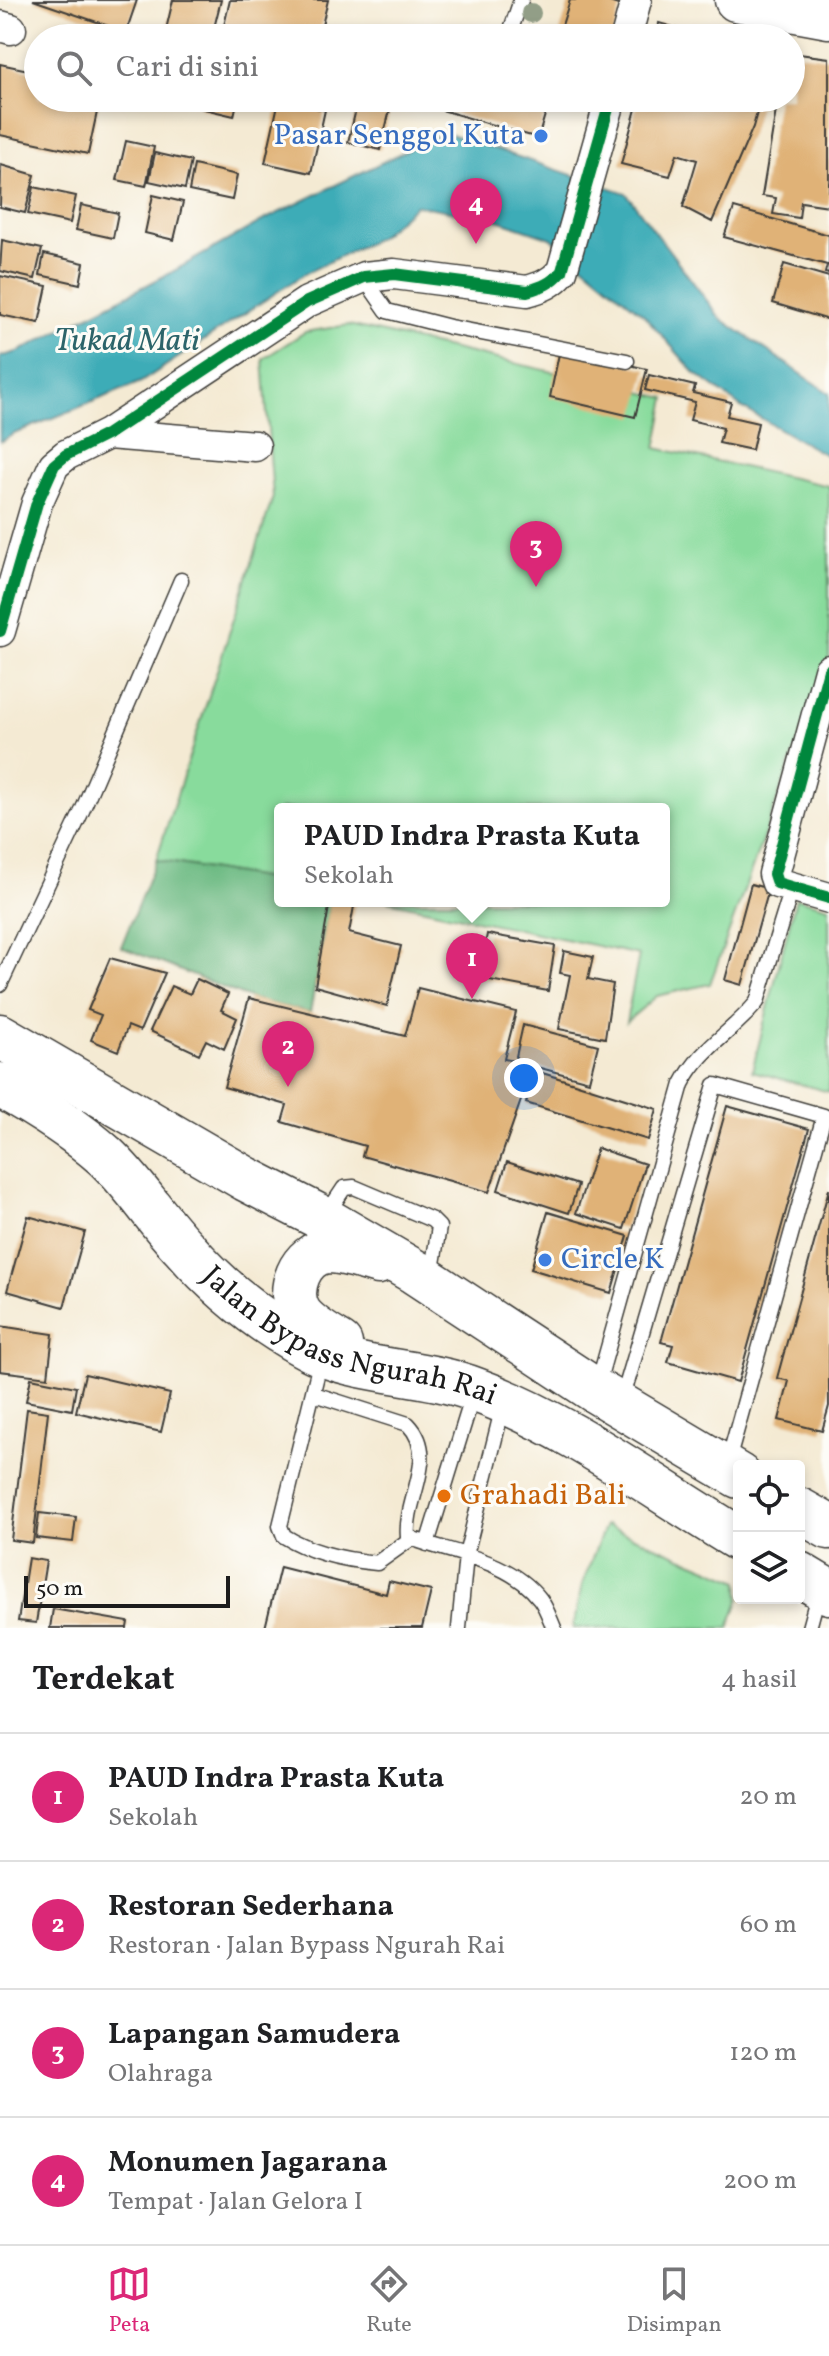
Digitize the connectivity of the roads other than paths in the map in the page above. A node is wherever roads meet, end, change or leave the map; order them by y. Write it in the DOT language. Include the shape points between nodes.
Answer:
graph roads {
  1 [pos="521,0"];
  2 [pos="636,0"];
  3 [pos="736,0"];
  4 [pos="829,17"];
  5 [pos="513,24"];
  6 [pos="630,24"];
  7 [pos="607,112"];
  8 [pos="364,277"];
  9 [pos="627,361"];
  10 [pos="108,434"];
  11 [pos="255,446"];
  12 [pos="181,580"];
  13 [pos="0,631"];
  14 [pos="829,670"];
  15 [pos="792,888"];
  16 [pos="829,898"];
  17 [pos="0,985"];
  18 [pos="0,1036"];
  19 [pos="0,1085"];
  20 [pos="422,1276"];
  21 [pos="380,1368"];
  22 [pos="318,1374"];
  23 [pos="490,1395"];
  24 [pos="608,1398"];
  25 [pos="736,1460"];
  26 [pos="733,1473"];
  27 [pos="805,1513"];
  28 [pos="829,1527"];
  29 [pos="733,1535"];
  30 [pos="412,1538"];
  31 [pos="427,1544"];
  32 [pos="466,1555"];
  33 [pos="459,1628"];
  34 [pos="554,1628"];
  1 -- 5 [label="lane"];
  2 -- 6 [label="street"];
  3 -- 4 [label="main road"];
  7 -- 8 [label="street" via="562,271 542,287 527,291 394,274"];
  8 -- 9 [label="lane" via="387,311"];
  8 -- 10 [label="street" via="268,325"];
  10 -- 11 [label="street"];
  10 -- 13 [label="street" via="54,465"];
  12 -- 17 [label="lane"];
  14 -- 15 [label="street" via="774,874 777,883"];
  15 -- 16 [label="street"];
  15 -- 24 [label="lane" via="757,1002 707,1048 682,1084"];
  18 -- 20 [label="highway, Jalan Bypass Ngurah Rai"];
  19 -- 22 [label="highway, Jalan Bypass Ngurah Rai" via="71,1128 105,1156 183,1247"];
  20 -- 21 [label="highway" via="331,1251 309,1259 296,1279 293,1291 300,1313"];
  20 -- 24 [label="highway, Jalan Bypass Ngurah Rai"];
  21 -- 22 [label="highway, Jalan Bypass Ngurah Rai"];
  21 -- 23 [label="highway, Jalan Bypass Ngurah Rai"];
  22 -- 30 [label="lane" via="419,1435 423,1450 408,1530"];
  22 -- 30 [label="lane" via="280,1526 284,1536 313,1550 377,1563"];
  23 -- 29 [label="highway, Jalan Bypass Ngurah Rai" via="551,1424"];
  23 -- 31 [label="lane"];
  23 -- 32 [label="lane"];
  24 -- 25 [label="lane" via="715,1085 824,1116"];
  24 -- 26 [label="highway, Jalan Bypass Ngurah Rai"];
  27 -- 28 [label="highway"];
  30 -- 31 [label="lane"];
  31 -- 32 [label="lane"];
  32 -- 33 [label="lane"];
  32 -- 34 [label="lane" via="510,1573 540,1599"];
}
